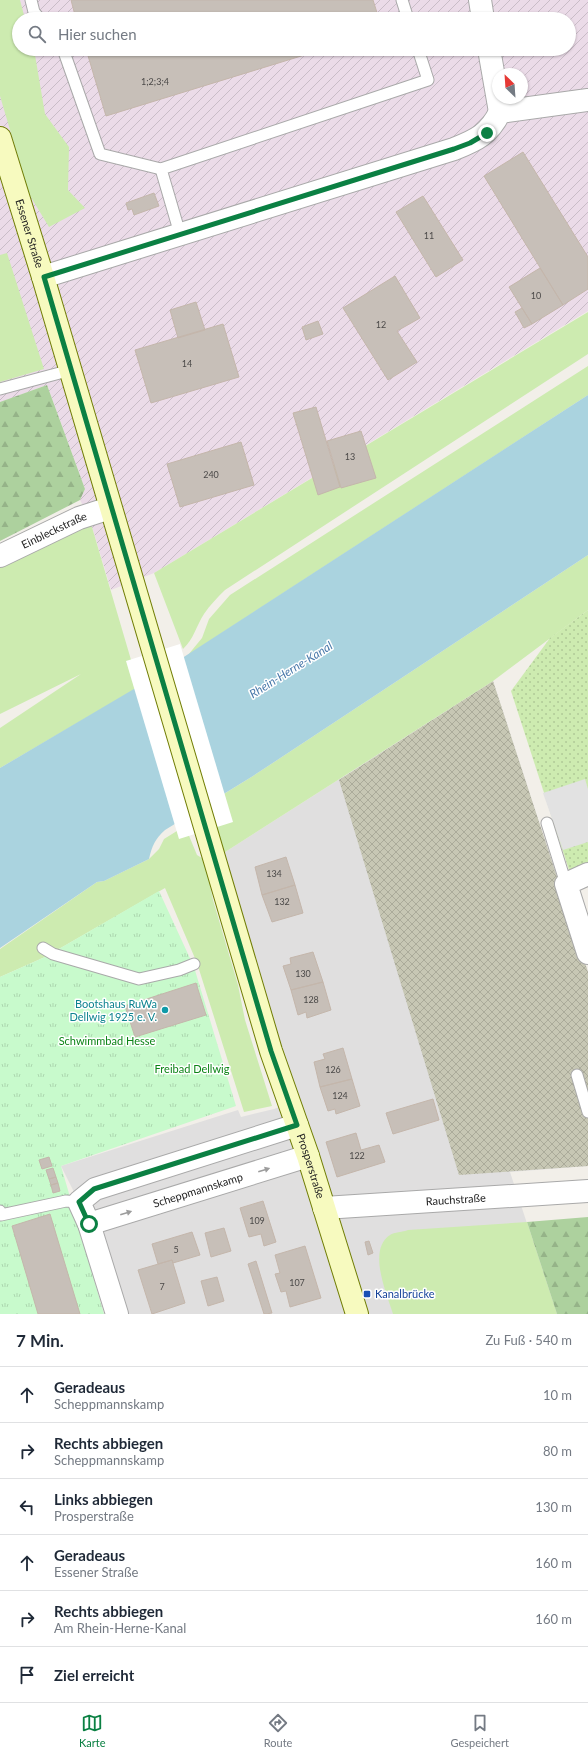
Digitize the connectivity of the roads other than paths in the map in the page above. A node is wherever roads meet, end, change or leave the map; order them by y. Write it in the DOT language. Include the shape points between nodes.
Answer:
graph roads {
  1 [pos="31,0"];
  2 [pos="402,0"];
  3 [pos="480,0"];
  4 [pos="34,12"];
  5 [pos="406,12"];
  6 [pos="482,12"];
  7 [pos="65,56"];
  8 [pos="420,56"];
  9 [pos="490,56"];
  10 [pos="588,100"];
  11 [pos="500,112"];
  12 [pos="0,138"];
  13 [pos="161,170"];
  14 [pos="180,234"];
  15 [pos="44,277"];
  16 [pos="71,370"];
  17 [pos="0,389"];
  18 [pos="110,508"];
  19 [pos="0,556"];
  20 [pos="181,742"];
  21 [pos="547,823"];
  22 [pos="588,874"];
  23 [pos="566,884"];
  24 [pos="43,948"];
  25 [pos="588,953"];
  26 [pos="194,964"];
  27 [pos="577,1075"];
  28 [pos="588,1112"];
  29 [pos="297,1125"];
  30 [pos="308,1156"];
  31 [pos="588,1191"];
  32 [pos="79,1202"];
  33 [pos="324,1208"];
  34 [pos="0,1211"];
  35 [pos="89,1224"];
  36 [pos="117,1314"];
  37 [pos="357,1314"];
  1 -- 4 [label="lane"];
  2 -- 5 [label="lane"];
  3 -- 6 [label="street"];
  7 -- 13 [label="lane" via="100,154"];
  8 -- 13 [label="lane" via="428,80"];
  9 -- 11 [label="street"];
  10 -- 11 [label="street"];
  11 -- 14 [label="street" via="487,133 470,143"];
  12 -- 15 [label="main road, Essener Straße"];
  13 -- 14 [label="lane"];
  14 -- 15 [label="street"];
  15 -- 16 [label="main road, Essener Straße"];
  16 -- 17 [label="lane"];
  16 -- 18 [label="main road, Essener Straße"];
  18 -- 19 [label="street, Einbleckstraße" via="79,518"];
  18 -- 20 [label="main road, Essener Straße"];
  20 -- 29 [label="main road, Prosperstraße" via="271,1051"];
  21 -- 23 [label="lane"];
  22 -- 23 [label="street"];
  23 -- 25 [label="street"];
  24 -- 26 [label="lane" via="53,954 139,979"];
  27 -- 28 [label="lane"];
  29 -- 30 [label="main road, Prosperstraße"];
  29 -- 32 [label="street" via="94,1189"];
  30 -- 33 [label="main road, Prosperstraße"];
  35 -- 30 [label="street, Scheppmannskamp, one-way"];
  31 -- 33 [label="street, Rauchstraße"];
  32 -- 34 [label="lane" via="66,1201 1,1215"];
  32 -- 35 [label="street"];
  33 -- 37 [label="main road, Prosperstraße"];
  35 -- 36 [label="street"];
}
